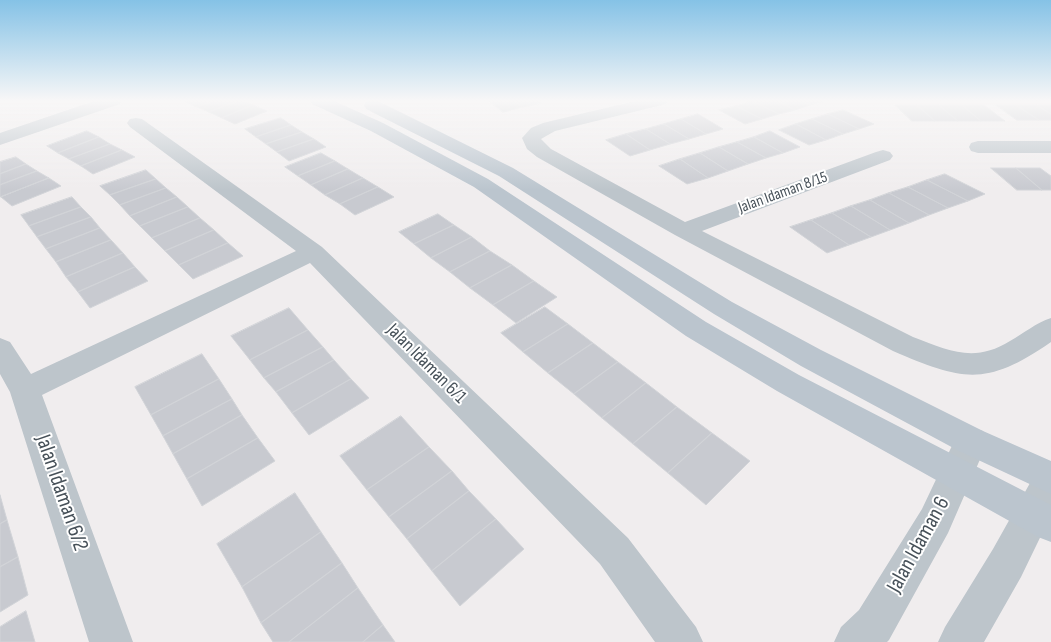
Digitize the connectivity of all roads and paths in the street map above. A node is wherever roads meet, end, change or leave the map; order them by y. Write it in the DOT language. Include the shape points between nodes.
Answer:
graph roads {
  1 [pos="29,130"];
  2 [pos="146,130"];
  3 [pos="382,130"];
  4 [pos="422,130"];
  5 [pos="542,130"];
  6 [pos="0,140"];
  7 [pos="978,147"];
  8 [pos="1051,147"];
  9 [pos="884,156"];
  10 [pos="683,230"];
  11 [pos="313,252"];
  12 [pos="1051,328"];
  13 [pos="0,349"];
  14 [pos="25,390"];
  15 [pos="964,457"];
  16 [pos="1051,478"];
  17 [pos="1042,519"];
  18 [pos="111,642"];
  19 [pos="681,642"];
  20 [pos="856,642"];
  21 [pos="960,642"];
  1 -- 6 [label="street"];
  2 -- 11 [label="street, Jalan Idaman 6/1"];
  3 -- 15 [label="main road" via="481,183 696,329 788,383"];
  4 -- 15 [label="main road" via="506,172 723,308 811,358"];
  5 -- 10 [label="street" via="531,138 544,153"];
  7 -- 8 [label="street"];
  9 -- 10 [label="street, Jalan Idaman 8/15"];
  10 -- 12 [label="street" via="932,356 960,363 990,363"];
  11 -- 14 [label="street"];
  11 -- 19 [label="street, Jalan Idaman 6/1" via="614,551"];
  13 -- 14 [label="street, Jalan Idaman 6/2"];
  14 -- 18 [label="street, Jalan Idaman 6/2"];
  15 -- 16 [label="main road"];
  15 -- 17 [label="main road"];
  15 -- 20 [label="street, Jalan Idaman 6" via="935,521 874,625"];
  16 -- 17 [label="street"];
  17 -- 21 [label="street" via="1007,563"];
}
